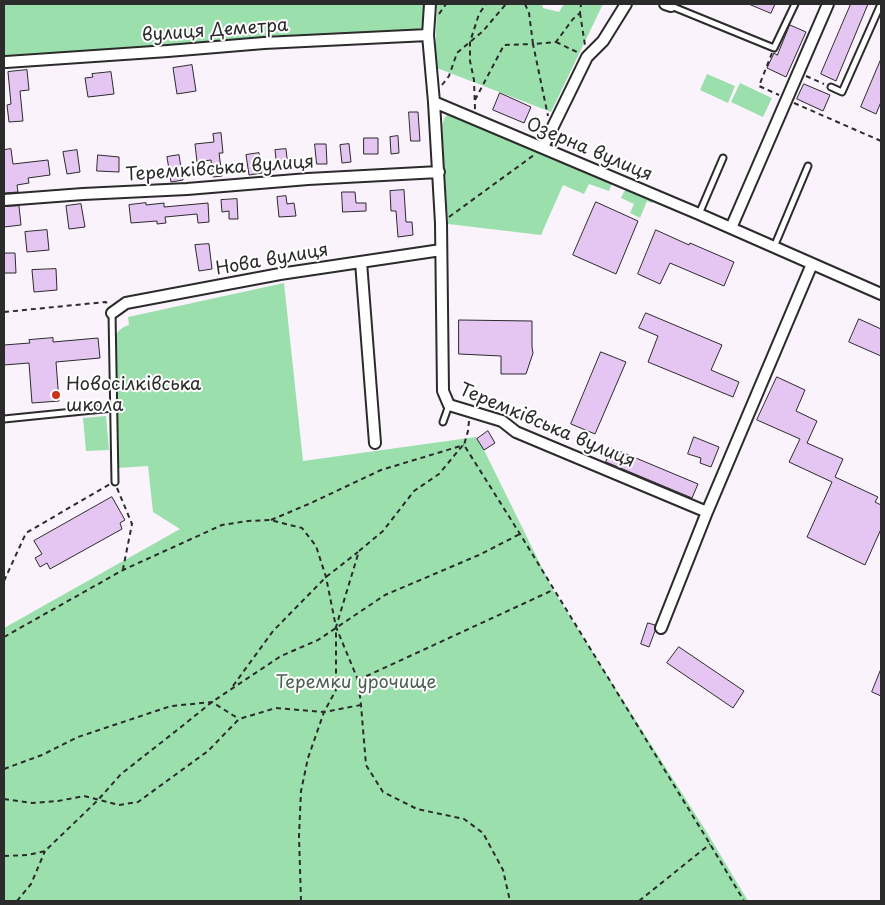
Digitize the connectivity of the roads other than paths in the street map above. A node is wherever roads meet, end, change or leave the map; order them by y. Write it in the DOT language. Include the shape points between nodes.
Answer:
graph roads {
  1 [pos="430,4"];
  2 [pos="626,4"];
  3 [pos="795,4"];
  4 [pos="828,4"];
  5 [pos="881,4"];
  6 [pos="669,5"];
  7 [pos="428,35"];
  8 [pos="6,62"];
  9 [pos="831,87"];
  10 [pos="434,99"];
  11 [pos="543,147"];
  12 [pos="723,158"];
  13 [pos="808,166"];
  14 [pos="439,172"];
  15 [pos="4,200"];
  16 [pos="699,214"];
  17 [pos="731,228"];
  18 [pos="773,248"];
  19 [pos="440,250"];
  20 [pos="361,262"];
  21 [pos="812,264"];
  22 [pos="881,294"];
  23 [pos="112,313"];
  24 [pos="449,405"];
  25 [pos="113,408"];
  26 [pos="4,420"];
  27 [pos="443,422"];
  28 [pos="375,443"];
  29 [pos="115,482"];
  30 [pos="707,512"];
  31 [pos="661,628"];
  1 -- 7 [label="street, Теремківська вулиця"];
  2 -- 11 [label="street" via="603,41 587,57"];
  3 -- 6 [label="lane" via="774,48"];
  4 -- 17 [label="street"];
  5 -- 9 [label="lane" via="842,92"];
  7 -- 8 [label="street, вулиця Деметра"];
  7 -- 10 [label="street, Теремківська вулиця"];
  10 -- 11 [label="street, Озерна вулиця"];
  10 -- 14 [label="street, Теремківська вулиця"];
  11 -- 16 [label="street, Озерна вулиця"];
  12 -- 16 [label="lane"];
  13 -- 18 [label="lane"];
  14 -- 15 [label="street, Теремківська вулиця"];
  14 -- 19 [label="street, Теремківська вулиця"];
  16 -- 17 [label="street, Озерна вулиця"];
  17 -- 18 [label="street, Озерна вулиця"];
  18 -- 21 [label="street, Озерна вулиця"];
  19 -- 20 [label="street, Нова вулиця"];
  19 -- 24 [label="street, Теремківська вулиця" via="443,391"];
  20 -- 23 [label="street, Нова вулиця" via="126,303"];
  20 -- 28 [label="street"];
  21 -- 22 [label="street, Озерна вулиця"];
  21 -- 30 [label="street"];
  23 -- 25 [label="lane"];
  24 -- 27 [label="lane"];
  24 -- 30 [label="street, Теремківська вулиця" via="502,421 516,432"];
  25 -- 26 [label="lane"];
  25 -- 29 [label="lane"];
  30 -- 31 [label="street"];
}
